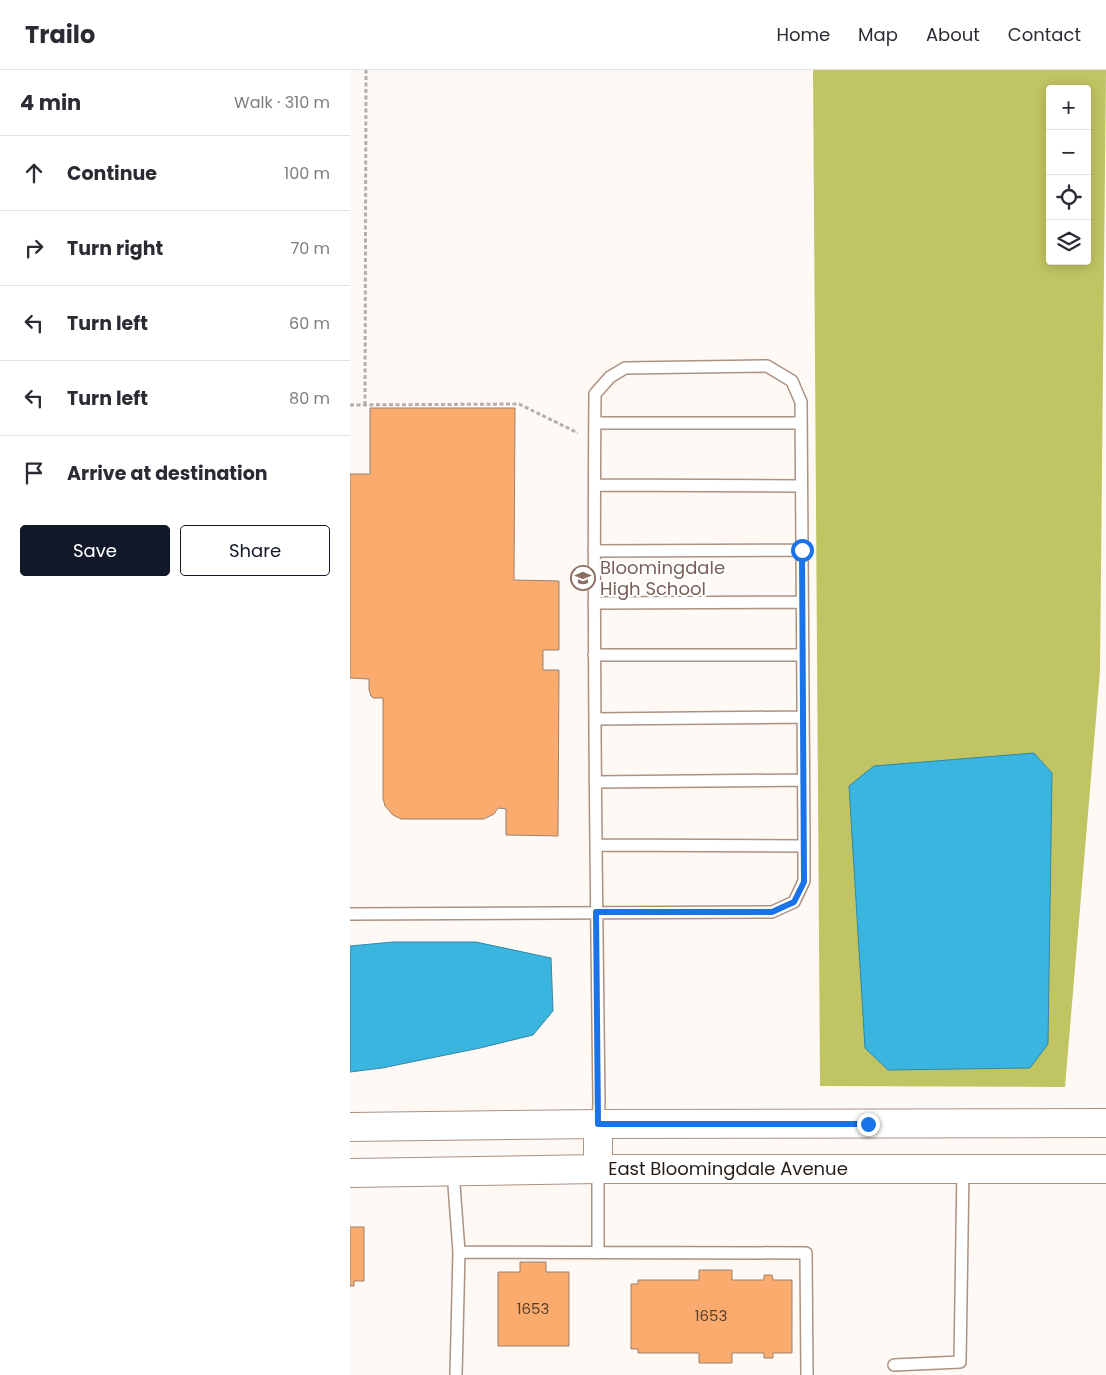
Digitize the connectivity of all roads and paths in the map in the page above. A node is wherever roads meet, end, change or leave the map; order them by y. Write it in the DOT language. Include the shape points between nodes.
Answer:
graph roads {
  1 [pos="366,70"];
  2 [pos="350,405"];
  3 [pos="365,405"];
  4 [pos="595,423"];
  5 [pos="801,423"];
  6 [pos="595,441"];
  7 [pos="595,485"];
  8 [pos="801,486"];
  9 [pos="802,550"];
  10 [pos="594,551"];
  11 [pos="802,602"];
  12 [pos="594,603"];
  13 [pos="594,655"];
  14 [pos="802,655"];
  15 [pos="803,717"];
  16 [pos="595,719"];
  17 [pos="804,780"];
  18 [pos="595,782"];
  19 [pos="596,845"];
  20 [pos="804,846"];
  21 [pos="596,912"];
  22 [pos="350,914"];
  23 [pos="1106,1123"];
  24 [pos="598,1124"];
  25 [pos="350,1128"];
  26 [pos="963,1169"];
  27 [pos="1106,1169"];
  28 [pos="598,1170"];
  29 [pos="453,1171"];
  30 [pos="350,1173"];
  31 [pos="459,1252"];
  32 [pos="598,1253"];
  33 [pos="894,1364"];
  34 [pos="456,1375"];
  35 [pos="807,1375"];
  1 -- 3 [label="path"];
  2 -- 3 [label="path"];
  3 -- 6 [label="path" via="519,404"];
  4 -- 5 [label="lane"];
  4 -- 5 [label="lane" via="595,394 610,377 626,368 767,366 792,381 801,402"];
  4 -- 6 [label="lane"];
  5 -- 8 [label="lane"];
  6 -- 7 [label="lane"];
  7 -- 8 [label="lane"];
  7 -- 10 [label="lane"];
  8 -- 9 [label="lane"];
  9 -- 10 [label="lane"];
  9 -- 11 [label="lane"];
  10 -- 12 [label="lane"];
  11 -- 12 [label="lane"];
  11 -- 14 [label="lane"];
  12 -- 13 [label="lane"];
  13 -- 14 [label="lane"];
  13 -- 16 [label="lane"];
  14 -- 15 [label="lane"];
  15 -- 16 [label="lane"];
  15 -- 17 [label="lane"];
  16 -- 18 [label="lane"];
  17 -- 18 [label="lane"];
  17 -- 20 [label="lane"];
  18 -- 19 [label="lane"];
  19 -- 20 [label="lane"];
  19 -- 21 [label="lane"];
  20 -- 21 [label="lane" via="804,882 794,902 772,912"];
  21 -- 22 [label="lane"];
  21 -- 24 [label="lane"];
  23 -- 24 [label="main road"];
  24 -- 25 [label="main road"];
  24 -- 28 [label="main road"];
  26 -- 27 [label="main road, East Bloomingdale Avenue"];
  26 -- 28 [label="main road, East Bloomingdale Avenue"];
  26 -- 33 [label="lane" via="960,1362"];
  28 -- 29 [label="main road, East Bloomingdale Avenue"];
  28 -- 32 [label="lane"];
  29 -- 30 [label="main road, East Bloomingdale Avenue"];
  29 -- 31 [label="lane"];
  31 -- 32 [label="lane"];
  31 -- 34 [label="lane"];
  32 -- 35 [label="lane" via="806,1253"];
}
